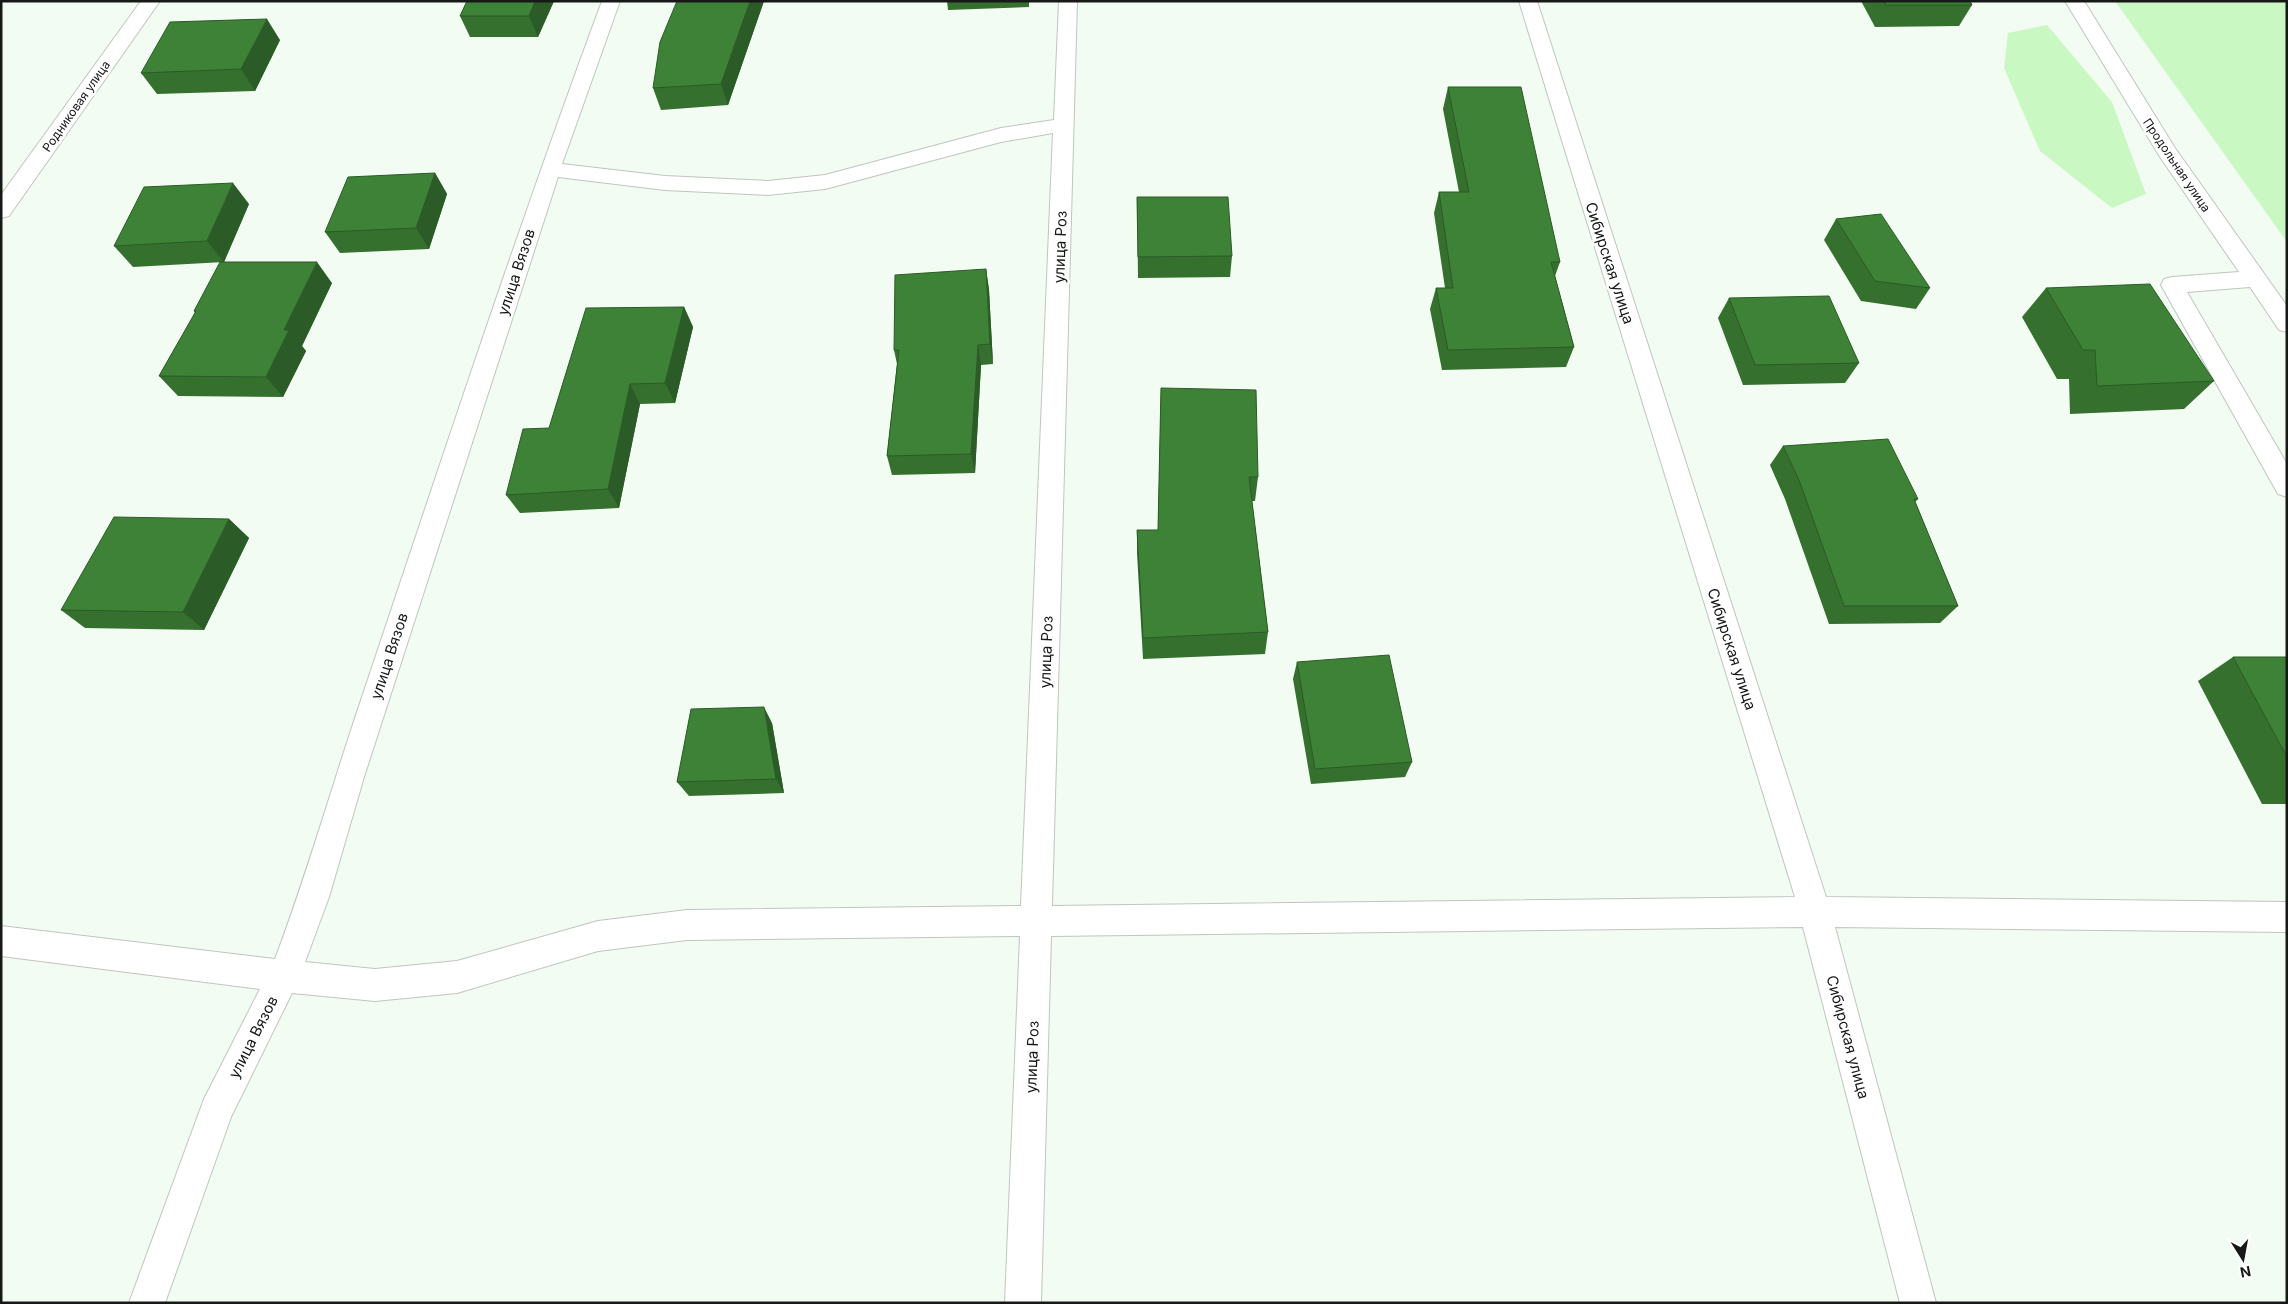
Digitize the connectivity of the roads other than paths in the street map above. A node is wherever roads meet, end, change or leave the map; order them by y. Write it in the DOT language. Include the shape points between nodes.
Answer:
graph roads {
  1 [pos="151,1"];
  2 [pos="611,1"];
  3 [pos="1068,1"];
  4 [pos="1528,1"];
  5 [pos="2074,1"];
  6 [pos="1064,125"];
  7 [pos="550,169"];
  8 [pos="1,211"];
  9 [pos="2256,280"];
  10 [pos="2287,324"];
  11 [pos="2287,488"];
  12 [pos="1815,912"];
  13 [pos="2287,917"];
  14 [pos="1036,923"];
  15 [pos="1,941"];
  16 [pos="284,976"];
  17 [pos="148,1303"];
  18 [pos="1023,1303"];
  19 [pos="1918,1303"];
  1 -- 8 [label="street, Родниковая улица"];
  2 -- 7 [label="street, улица Вязов"];
  3 -- 6 [label="street, улица Роз"];
  4 -- 12 [label="street, Сибирская улица"];
  5 -- 9 [label="street, Продольная улица" via="2167,152"];
  6 -- 7 [label="street" via="1001,135 825,182 768,188 665,182"];
  6 -- 14 [label="street, улица Роз"];
  7 -- 16 [label="street, улица Вязов" via="349,777 314,897"];
  9 -- 10 [label="street, Продольная улица"];
  9 -- 11 [label="street" via="2172,285"];
  12 -- 13 [label="street"];
  12 -- 14 [label="street"];
  12 -- 19 [label="street, Сибирская улица"];
  14 -- 16 [label="street" via="687,925 598,936 457,977 375,985"];
  14 -- 18 [label="street, улица Роз"];
  15 -- 16 [label="street"];
  16 -- 17 [label="street, улица Вязов" via="216,1111"];
}
